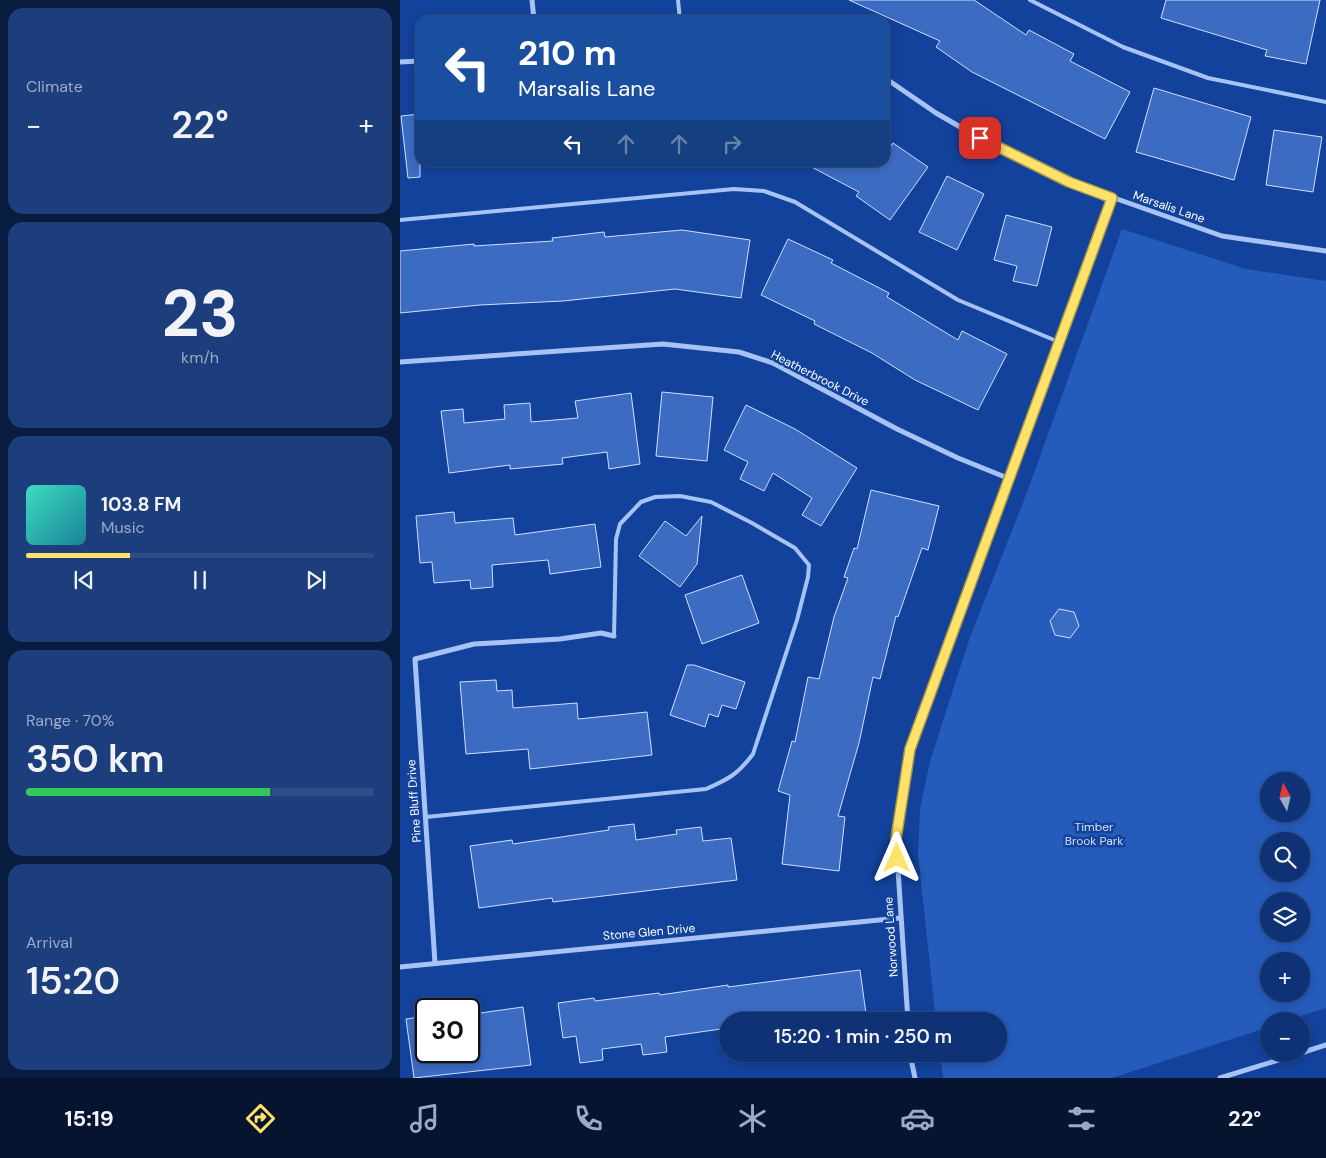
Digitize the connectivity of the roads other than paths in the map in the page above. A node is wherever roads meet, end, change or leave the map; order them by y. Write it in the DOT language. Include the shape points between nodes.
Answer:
graph roads {
  1 [pos="532,0"];
  2 [pos="678,0"];
  3 [pos="1030,0"];
  4 [pos="534,15"];
  5 [pos="680,15"];
  6 [pos="415,61"];
  7 [pos="400,62"];
  8 [pos="890,81"];
  9 [pos="1326,102"];
  10 [pos="1112,198"];
  11 [pos="400,220"];
  12 [pos="1326,251"];
  13 [pos="1059,343"];
  14 [pos="400,362"];
  15 [pos="1010,479"];
  16 [pos="614,636"];
  17 [pos="426,817"];
  18 [pos="900,918"];
  19 [pos="435,963"];
  20 [pos="400,967"];
  21 [pos="907,1012"];
  22 [pos="1326,1045"];
  23 [pos="1310,1050"];
  24 [pos="912,1062"];
  25 [pos="1271,1062"];
  26 [pos="915,1078"];
  27 [pos="1220,1078"];
  1 -- 4 [label="street"];
  2 -- 5 [label="lane"];
  3 -- 9 [label="lane" via="1123,47 1208,78"];
  6 -- 7 [label="street"];
  8 -- 10 [label="street, Marsalis Lane" via="994,147"];
  10 -- 12 [label="street, Marsalis Lane" via="1222,236"];
  10 -- 13 [label="street, Norwood Lane"];
  11 -- 13 [label="lane" via="734,189 764,191 795,202 958,300"];
  13 -- 15 [label="street, Norwood Lane"];
  14 -- 15 [label="street, Heatherbrook Drive" via="663,344 739,352 773,364 898,429"];
  15 -- 18 [label="street, Norwood Lane" via="910,749 896,839"];
  16 -- 17 [label="street, Pine Bluff Drive" via="601,633 474,644 415,659"];
  16 -- 17 [label="lane" via="616,539 620,524 641,502 654,497 680,496 711,502 795,548 809,565 797,620 753,754 729,779 706,789"];
  17 -- 19 [label="street, Pine Bluff Drive"];
  18 -- 19 [label="street, Stone Glen Drive"];
  18 -- 21 [label="street, Norwood Lane"];
  19 -- 20 [label="street, Stone Glen Drive"];
  22 -- 23 [label="street"];
  24 -- 26 [label="street"];
  25 -- 27 [label="street"];
}
